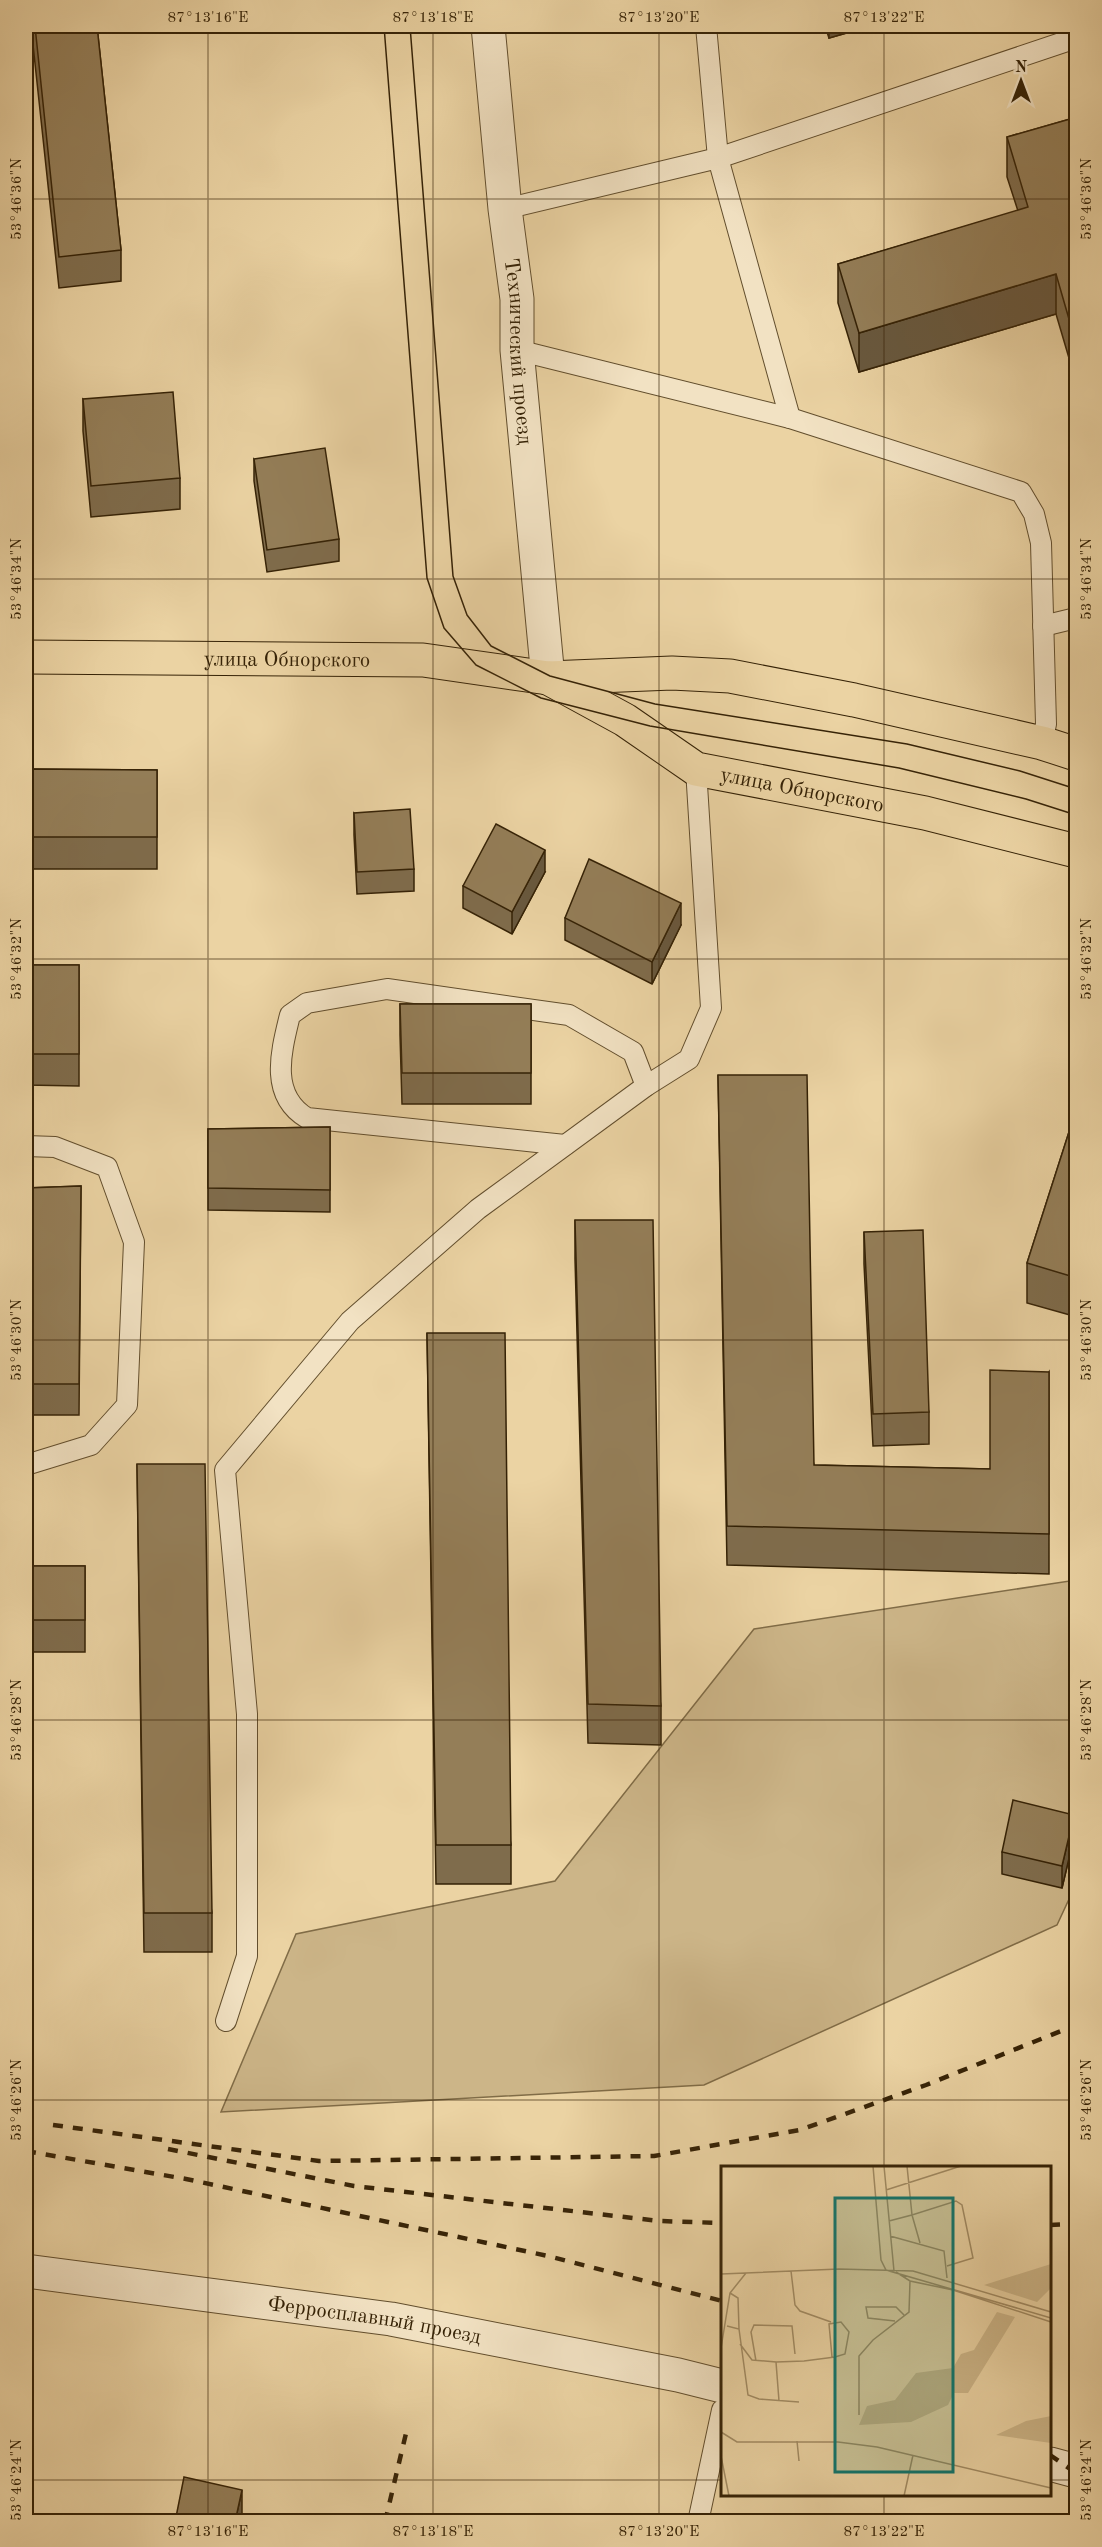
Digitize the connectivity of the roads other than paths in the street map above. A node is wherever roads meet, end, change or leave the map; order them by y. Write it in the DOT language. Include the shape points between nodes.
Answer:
graph roads {
  1 [pos="488,26"];
  2 [pos="706,26"];
  3 [pos="1077,38"];
  4 [pos="718,158"];
  5 [pos="505,209"];
  6 [pos="517,350"];
  7 [pos="790,418"];
  8 [pos="1077,618"];
  9 [pos="1043,626"];
  10 [pos="26,657"];
  11 [pos="548,678"];
  12 [pos="1044,734"];
  13 [pos="1077,753"];
  14 [pos="696,770"];
  15 [pos="1077,851"];
  16 [pos="646,1086"];
  17 [pos="565,1145"];
  18 [pos="26,1146"];
  19 [pos="26,1465"];
  20 [pos="226,2021"];
  21 [pos="26,2271"];
  22 [pos="721,2386"];
  23 [pos="721,2419"];
  24 [pos="1051,2464"];
  25 [pos="1077,2471"];
  26 [pos="698,2522"];
  1 -- 5 [label="street, Технический проезд"];
  2 -- 4 [label="lane"];
  3 -- 4 [label="lane"];
  4 -- 5 [label="lane"];
  4 -- 7 [label="lane"];
  5 -- 6 [label="street, Технический проезд" via="517,298"];
  6 -- 7 [label="lane"];
  6 -- 11 [label="street, Технический проезд"];
  7 -- 9 [label="lane" via="1021,492 1034,514 1041,543"];
  8 -- 9 [label="lane"];
  9 -- 12 [label="lane"];
  10 -- 11 [label="main road, улица Обнорского" via="423,660"];
  11 -- 12 [label="main road, улица Обнорского" via="672,673 730,676"];
  11 -- 14 [label="main road, улица Обнорского" via="625,720"];
  12 -- 13 [label="main road, улица Обнорского"];
  14 -- 15 [label="main road, улица Обнорского" via="925,813"];
  14 -- 16 [label="lane" via="711,1008 689,1059"];
  16 -- 17 [label="lane"];
  16 -- 17 [label="lane" via="633,1052 569,1015 387,988 307,1003 290,1015 282,1047 281,1088 293,1110 307,1118"];
  17 -- 20 [label="lane" via="478,1209 351,1321 225,1470 247,1714 247,1956"];
  18 -- 19 [label="lane" via="55,1147 107,1167 134,1242 128,1405 91,1445"];
  21 -- 22 [label="street, Ферросплавный проезд" via="391,2319"];
  23 -- 26 [label="lane"];
  24 -- 25 [label="street"];
}
